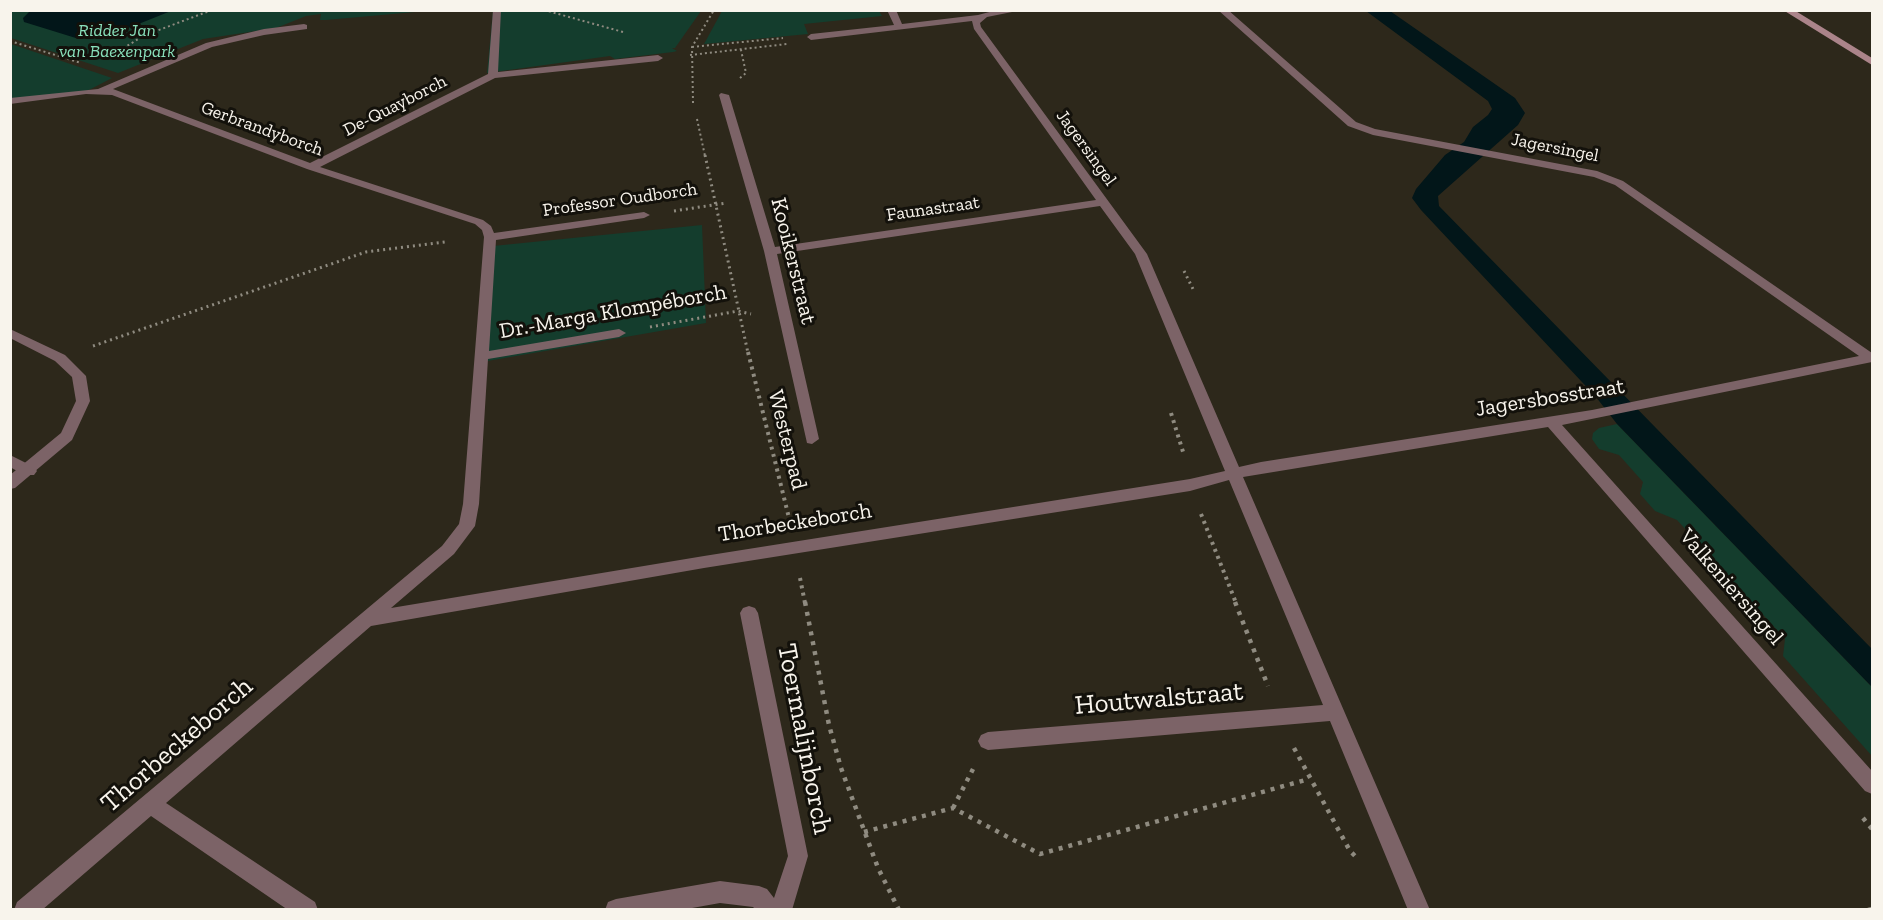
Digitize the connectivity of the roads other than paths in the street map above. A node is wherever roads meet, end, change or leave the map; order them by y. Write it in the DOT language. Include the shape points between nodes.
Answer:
graph roads {
  1 [pos="497,10"];
  2 [pos="891,10"];
  3 [pos="1018,10"];
  4 [pos="1222,10"];
  5 [pos="1787,10"];
  6 [pos="978,18"];
  7 [pos="304,27"];
  8 [pos="900,27"];
  9 [pos="811,37"];
  10 [pos="658,58"];
  11 [pos="1872,62"];
  12 [pos="493,75"];
  13 [pos="101,91"];
  14 [pos="724,95"];
  15 [pos="10,101"];
  16 [pos="311,167"];
  17 [pos="1102,202"];
  18 [pos="644,215"];
  19 [pos="490,237"];
  20 [pos="770,251"];
  21 [pos="10,333"];
  22 [pos="619,333"];
  23 [pos="482,356"];
  24 [pos="1871,358"];
  25 [pos="1552,422"];
  26 [pos="812,439"];
  27 [pos="10,460"];
  28 [pos="29,471"];
  29 [pos="1233,472"];
  30 [pos="10,484"];
  31 [pos="749,613"];
  32 [pos="364,620"];
  33 [pos="1335,713"];
  34 [pos="988,741"];
  35 [pos="1872,784"];
  36 [pos="150,804"];
  37 [pos="765,903"];
  38 [pos="25,909"];
  39 [pos="307,909"];
  40 [pos="616,909"];
  41 [pos="781,909"];
  42 [pos="1419,909"];
  1 -- 12 [label="street"];
  2 -- 8 [label="street"];
  3 -- 6 [label="street"];
  4 -- 24 [label="street, Jagersingel" via="1352,124 1373,132 1597,174 1619,183"];
  5 -- 11 [label="street"];
  6 -- 8 [label="street"];
  6 -- 17 [label="street, Jagersingel" via="977,27"];
  7 -- 13 [label="street" via="209,45"];
  8 -- 9 [label="street"];
  10 -- 12 [label="street, De-Quayborch"];
  12 -- 16 [label="street, De-Quayborch"];
  13 -- 15 [label="street, Gerbrandyborch"];
  13 -- 16 [label="street, Gerbrandyborch"];
  14 -- 20 [label="street, Kooikerstraat"];
  16 -- 19 [label="street, Gerbrandyborch" via="479,222"];
  17 -- 20 [label="street, Faunastraat"];
  17 -- 29 [label="street, Jagersingel" via="1141,254"];
  18 -- 19 [label="street, Professor Oudborch"];
  19 -- 23 [label="street, Thorbeckeborch"];
  20 -- 26 [label="street, Kooikerstraat"];
  21 -- 28 [label="street" via="60,358 80,376 83,401 67,436"];
  22 -- 23 [label="street, Dr.-Marga Klompéborch"];
  23 -- 32 [label="street, Thorbeckeborch" via="467,526 448,550"];
  24 -- 25 [label="street, Jagersbosstraat"];
  25 -- 29 [label="street, Jagersbosstraat"];
  25 -- 35 [label="street, Valkeniersingel"];
  27 -- 28 [label="street"];
  28 -- 30 [label="street"];
  29 -- 32 [label="street, Thorbeckeborch" via="1190,485"];
  29 -- 33 [label="street"];
  31 -- 41 [label="street, Toermalijnborch" via="798,855"];
  32 -- 36 [label="street, Thorbeckeborch"];
  33 -- 34 [label="street, Houtwalstraat"];
  33 -- 42 [label="street"];
  36 -- 38 [label="street, Thorbeckeborch"];
  36 -- 39 [label="street"];
  37 -- 40 [label="street" via="720,892"];
}
